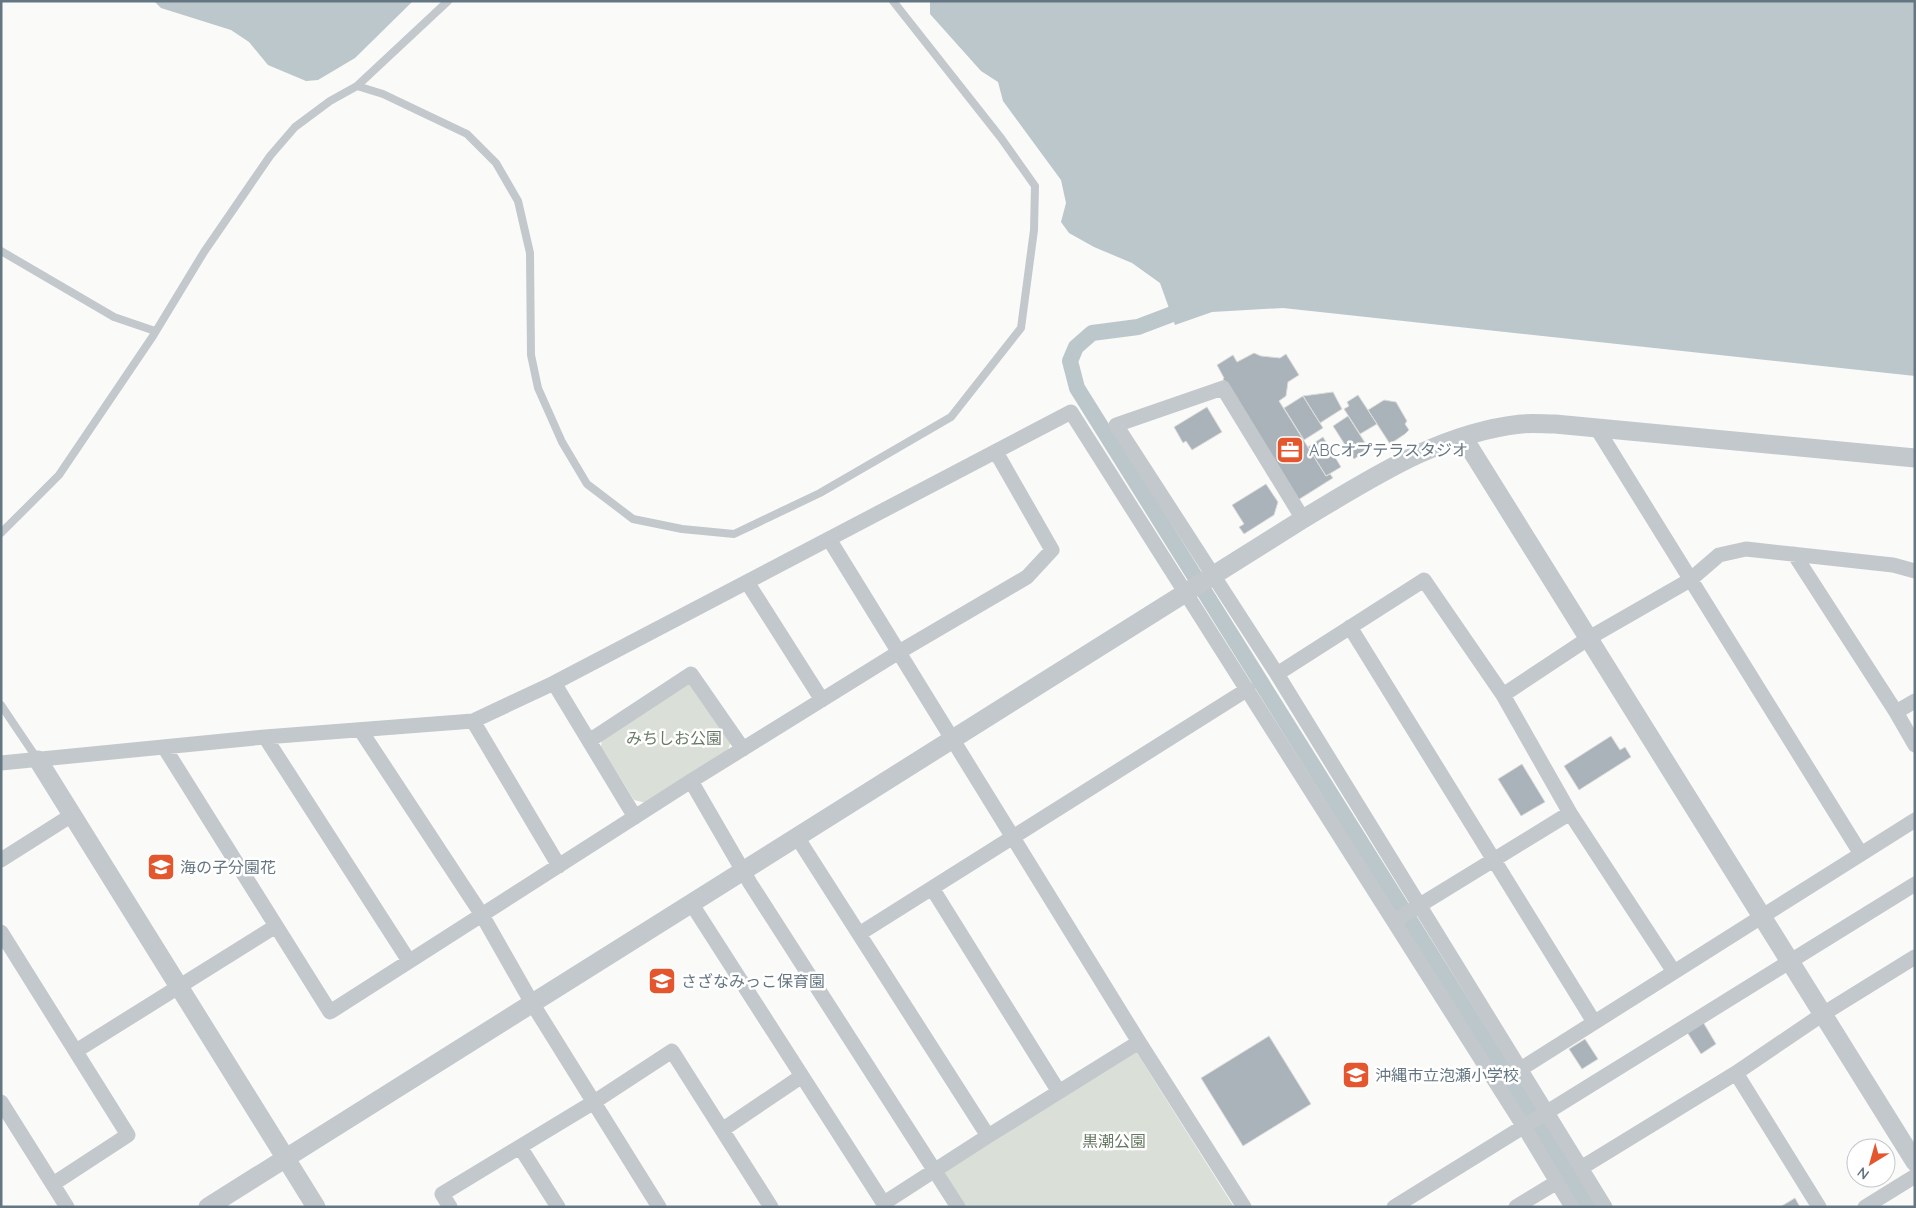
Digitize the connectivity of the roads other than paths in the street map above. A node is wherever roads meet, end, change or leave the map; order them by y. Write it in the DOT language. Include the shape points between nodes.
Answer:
graph roads {
  1 [pos="448,1"];
  2 [pos="893,1"];
  3 [pos="357,86"];
  4 [pos="1,251"];
  5 [pos="156,331"];
  6 [pos="1596,427"];
  7 [pos="1463,437"];
  8 [pos="996,452"];
  9 [pos="1915,458"];
  10 [pos="1303,519"];
  11 [pos="1,533"];
  12 [pos="829,539"];
  13 [pos="1794,554"];
  14 [pos="1915,571"];
  15 [pos="1690,580"];
  16 [pos="748,582"];
  17 [pos="1199,585"];
  18 [pos="1350,628"];
  19 [pos="1589,638"];
  20 [pos="899,652"];
  21 [pos="1277,674"];
  22 [pos="554,683"];
  23 [pos="1248,689"];
  24 [pos="1503,695"];
  25 [pos="822,700"];
  26 [pos="1915,701"];
  27 [pos="1,705"];
  28 [pos="1896,712"];
  29 [pos="473,721"];
  30 [pos="361,731"];
  31 [pos="265,737"];
  32 [pos="953,739"];
  33 [pos="589,741"];
  34 [pos="1915,745"];
  35 [pos="164,747"];
  36 [pos="743,749"];
  37 [pos="38,760"];
  38 [pos="1,763"];
  39 [pos="691,781"];
  40 [pos="1570,813"];
  41 [pos="72,814"];
  42 [pos="635,817"];
  43 [pos="1915,820"];
  44 [pos="797,837"];
  45 [pos="1013,837"];
  46 [pos="1861,854"];
  47 [pos="1,860"];
  48 [pos="1494,860"];
  49 [pos="559,866"];
  50 [pos="742,871"];
  51 [pos="1915,884"];
  52 [pos="932,888"];
  53 [pos="691,903"];
  54 [pos="1419,907"];
  55 [pos="482,915"];
  56 [pos="1762,916"];
  57 [pos="1394,922"];
  58 [pos="276,926"];
  59 [pos="1,932"];
  60 [pos="859,934"];
  61 [pos="1915,956"];
  62 [pos="410,961"];
  63 [pos="1790,962"];
  64 [pos="1674,972"];
  65 [pos="179,986"];
  66 [pos="532,1003"];
  67 [pos="1823,1014"];
  68 [pos="1594,1022"];
  69 [pos="1139,1042"];
  70 [pos="76,1051"];
  71 [pos="1519,1070"];
  72 [pos="1736,1073"];
  73 [pos="802,1076"];
  74 [pos="1059,1092"];
  75 [pos="1,1102"];
  76 [pos="594,1102"];
  77 [pos="1546,1114"];
  78 [pos="1524,1127"];
  79 [pos="722,1130"];
  80 [pos="988,1136"];
  81 [pos="520,1147"];
  82 [pos="286,1158"];
  83 [pos="1915,1162"];
  84 [pos="1581,1168"];
  85 [pos="935,1171"];
  86 [pos="1915,1176"];
  87 [pos="1557,1182"];
  88 [pos="53,1184"];
  89 [pos="885,1205"];
  90 [pos="67,1207"];
  91 [pos="208,1207"];
  92 [pos="316,1207"];
  93 [pos="450,1207"];
  94 [pos="558,1207"];
  95 [pos="659,1207"];
  96 [pos="771,1207"];
  97 [pos="958,1207"];
  98 [pos="1244,1207"];
  99 [pos="1394,1207"];
  100 [pos="1516,1207"];
  101 [pos="1572,1207"];
  102 [pos="1606,1207"];
  103 [pos="1819,1207"];
  104 [pos="1865,1207"];
  1 -- 3 [label="lane"];
  2 -- 3 [label="lane" via="1035,186 1034,230 1020,328 951,417 820,493 734,534 682,529 633,519 587,484 562,442 538,388 531,355 530,253 514,194 496,163 467,134 383,94"];
  3 -- 5 [label="lane" via="330,100 294,128 270,156 204,252"];
  4 -- 5 [label="lane" via="114,317"];
  5 -- 11 [label="lane" via="58,475"];
  6 -- 7 [label="street" via="1521,424"];
  6 -- 9 [label="street"];
  6 -- 15 [label="street"];
  7 -- 10 [label="street" via="1391,467"];
  7 -- 19 [label="street"];
  8 -- 12 [label="street"];
  8 -- 17 [label="street" via="1071,412"];
  8 -- 20 [label="street" via="1052,550 1027,577"];
  10 -- 17 [label="street"];
  10 -- 17 [label="street" via="1223,388 1116,425"];
  12 -- 16 [label="street"];
  12 -- 20 [label="street"];
  13 -- 14 [label="street"];
  13 -- 15 [label="street" via="1746,549 1719,555"];
  13 -- 28 [label="street"];
  15 -- 19 [label="street"];
  15 -- 46 [label="street"];
  16 -- 22 [label="street"];
  16 -- 25 [label="street"];
  17 -- 21 [label="street"];
  17 -- 23 [label="street"];
  17 -- 32 [label="street"];
  18 -- 21 [label="street"];
  18 -- 24 [label="street" via="1424,580"];
  18 -- 48 [label="street"];
  19 -- 24 [label="street"];
  19 -- 56 [label="street"];
  20 -- 25 [label="street"];
  20 -- 32 [label="street"];
  21 -- 54 [label="street"];
  22 -- 29 [label="street"];
  22 -- 33 [label="street"];
  23 -- 45 [label="street"];
  23 -- 57 [label="street"];
  24 -- 40 [label="street"];
  25 -- 36 [label="street"];
  26 -- 28 [label="street"];
  27 -- 37 [label="lane"];
  28 -- 34 [label="street"];
  29 -- 30 [label="street"];
  29 -- 49 [label="street"];
  30 -- 31 [label="street"];
  30 -- 55 [label="street"];
  31 -- 35 [label="street"];
  31 -- 62 [label="street"];
  32 -- 44 [label="street"];
  32 -- 45 [label="street"];
  33 -- 36 [label="street" via="691,674"];
  33 -- 42 [label="street"];
  35 -- 37 [label="street"];
  35 -- 58 [label="street"];
  36 -- 39 [label="street"];
  37 -- 38 [label="street"];
  37 -- 41 [label="street"];
  39 -- 42 [label="street"];
  39 -- 50 [label="street"];
  40 -- 48 [label="street"];
  40 -- 64 [label="street"];
  41 -- 47 [label="street"];
  41 -- 65 [label="street"];
  42 -- 49 [label="street"];
  43 -- 46 [label="street"];
  44 -- 50 [label="street"];
  44 -- 60 [label="street"];
  45 -- 52 [label="street"];
  45 -- 69 [label="street"];
  46 -- 56 [label="street"];
  48 -- 54 [label="street"];
  48 -- 68 [label="street"];
  49 -- 55 [label="street"];
  50 -- 53 [label="street"];
  50 -- 85 [label="street"];
  51 -- 63 [label="street"];
  52 -- 60 [label="street"];
  52 -- 74 [label="street"];
  53 -- 66 [label="street"];
  53 -- 73 [label="street"];
  54 -- 57 [label="street"];
  54 -- 71 [label="street"];
  55 -- 62 [label="street"];
  55 -- 66 [label="street"];
  56 -- 63 [label="street"];
  56 -- 64 [label="street"];
  57 -- 78 [label="street"];
  58 -- 62 [label="street" via="330,1012"];
  58 -- 65 [label="street"];
  59 -- 70 [label="street"];
  60 -- 80 [label="street"];
  61 -- 67 [label="street"];
  63 -- 67 [label="street"];
  63 -- 77 [label="street"];
  64 -- 68 [label="street"];
  65 -- 70 [label="street"];
  65 -- 82 [label="street"];
  66 -- 76 [label="street"];
  66 -- 82 [label="street"];
  67 -- 72 [label="street"];
  67 -- 83 [label="street"];
  68 -- 71 [label="street"];
  69 -- 74 [label="street"];
  69 -- 98 [label="street"];
  70 -- 88 [label="street" via="128,1134"];
  71 -- 77 [label="street"];
  72 -- 84 [label="street"];
  72 -- 103 [label="street"];
  73 -- 79 [label="street"];
  73 -- 89 [label="street"];
  74 -- 80 [label="street"];
  75 -- 88 [label="street"];
  76 -- 79 [label="street" via="672,1051"];
  76 -- 81 [label="street"];
  76 -- 95 [label="street"];
  77 -- 78 [label="street"];
  77 -- 84 [label="street"];
  78 -- 87 [label="street"];
  78 -- 99 [label="street"];
  79 -- 96 [label="street"];
  80 -- 85 [label="street"];
  81 -- 93 [label="street" via="442,1194"];
  81 -- 94 [label="street"];
  82 -- 91 [label="street"];
  82 -- 92 [label="street"];
  84 -- 102 [label="street"];
  85 -- 89 [label="street"];
  85 -- 97 [label="street"];
  86 -- 104 [label="street"];
  87 -- 100 [label="street"];
  87 -- 101 [label="street"];
  88 -- 90 [label="street"];
}
